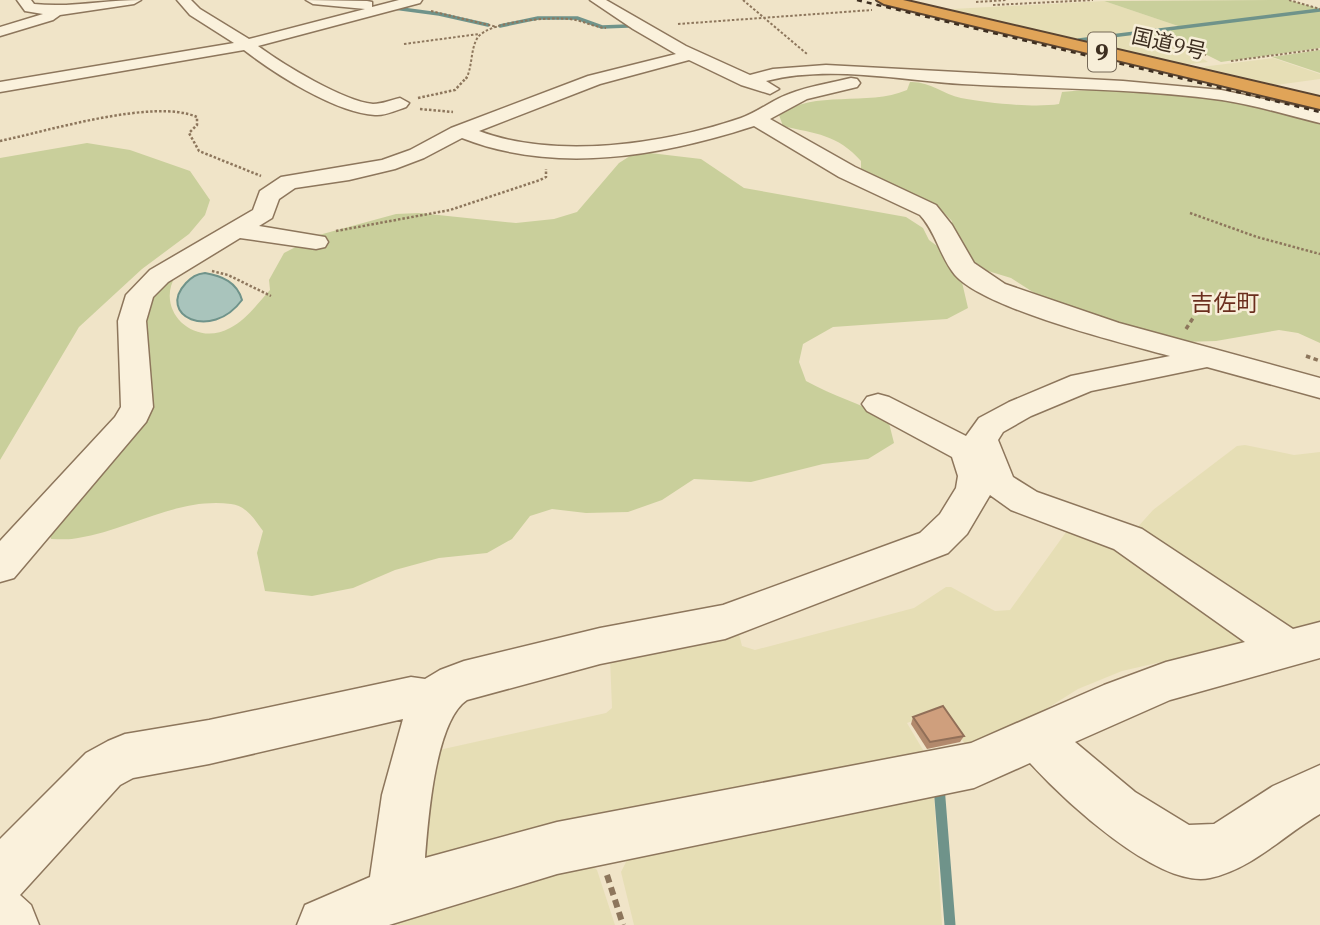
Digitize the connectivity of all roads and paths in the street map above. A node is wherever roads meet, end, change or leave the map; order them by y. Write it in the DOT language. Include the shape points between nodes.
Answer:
graph roads {
  1 [pos="134,0"];
  2 [pos="184,0"];
  3 [pos="313,0"];
  4 [pos="415,0"];
  5 [pos="597,0"];
  6 [pos="743,0"];
  7 [pos="884,0"];
  8 [pos="1093,0"];
  9 [pos="1289,0"];
  10 [pos="392,6"];
  11 [pos="18,7"];
  12 [pos="922,9"];
  13 [pos="1320,9"];
  14 [pos="375,10"];
  15 [pos="57,11"];
  16 [pos="498,27"];
  17 [pos="0,32"];
  18 [pos="481,34"];
  19 [pos="1167,41"];
  20 [pos="404,44"];
  21 [pos="246,45"];
  22 [pos="1320,49"];
  23 [pos="690,55"];
  24 [pos="1209,58"];
  25 [pos="1225,62"];
  26 [pos="832,70"];
  27 [pos="881,73"];
  28 [pos="747,80"];
  29 [pos="0,88"];
  30 [pos="796,97"];
  31 [pos="1320,103"];
  32 [pos="394,105"];
  33 [pos="1320,117"];
  34 [pos="756,119"];
  35 [pos="463,131"];
  36 [pos="0,141"];
  37 [pos="553,160"];
  38 [pos="293,181"];
  39 [pos="1190,213"];
  40 [pos="237,230"];
  41 [pos="315,242"];
  42 [pos="1320,254"];
  43 [pos="181,266"];
  44 [pos="271,296"];
  45 [pos="1306,356"];
  46 [pos="1206,359"];
  47 [pos="1320,361"];
  48 [pos="1320,388"];
  49 [pos="878,404"];
  50 [pos="974,449"];
  51 [pos="0,567"];
  52 [pos="1304,645"];
  53 [pos="435,701"];
  54 [pos="1037,738"];
  55 [pos="1320,789"];
  56 [pos="604,839"];
  57 [pos="0,877"];
  58 [pos="397,893"];
  59 [pos="0,914"];
  60 [pos="10,925"];
  61 [pos="325,925"];
  62 [pos="623,925"];
  1 -- 15 [label="street"];
  2 -- 21 [label="street"];
  3 -- 14 [label="street" via="363,4"];
  4 -- 10 [label="street"];
  5 -- 23 [label="street"];
  6 -- 26 [label="path"];
  7 -- 12 [label="highway, 国道9号 / 9"];
  8 -- 12 [label="path"];
  9 -- 13 [label="path"];
  10 -- 14 [label="street"];
  10 -- 16 [label="path"];
  11 -- 15 [label="street"];
  12 -- 31 [label="highway, 国道9号 / 9"];
  14 -- 21 [label="street"];
  15 -- 17 [label="street"];
  18 -- 20 [label="path"];
  19 -- 24 [label="path"];
  21 -- 29 [label="street"];
  21 -- 32 [label="street" via="348,105 370,110"];
  22 -- 25 [label="path"];
  23 -- 28 [label="street"];
  23 -- 35 [label="street" via="601,78"];
  26 -- 27 [label="street"];
  26 -- 28 [label="street"];
  27 -- 30 [label="street"];
  27 -- 33 [label="street" via="1203,93"];
  28 -- 30 [label="street"];
  30 -- 34 [label="street"];
  32 -- 35 [label="path" via="452,111 462,117"];
  34 -- 37 [label="street" via="647,146"];
  34 -- 46 [label="street" via="847,172 928,210 938,218 967,272 979,281 1021,301"];
  35 -- 37 [label="street"];
  35 -- 38 [label="street" via="388,164"];
  36 -- 38 [label="path" via="112,117 189,111 197,117 190,133 199,151 256,174"];
  37 -- 41 [label="path" via="546,177 493,198 436,214 350,227"];
  38 -- 40 [label="street" via="268,196 264,213"];
  39 -- 42 [label="path"];
  40 -- 41 [label="street"];
  40 -- 43 [label="street"];
  43 -- 44 [label="path" via="225,273"];
  43 -- 51 [label="street" via="148,285 135,309 137,407 129,422"];
  45 -- 47 [label="path"];
  46 -- 48 [label="street"];
  46 -- 50 [label="street" via="1071,386 991,425"];
  49 -- 50 [label="street"];
  50 -- 52 [label="street" via="993,477 1012,494 1128,539"];
  50 -- 53 [label="street" via="975,488 948,533 934,543 725,622 600,646 464,680"];
  52 -- 54 [label="street" via="1143,690"];
  53 -- 57 [label="street" via="411,697 125,757 103,769"];
  53 -- 58 [label="street" via="418,748 397,852"];
  54 -- 55 [label="street" via="1104,801 1162,838 1197,853 1209,852 1248,832 1286,804"];
  54 -- 56 [label="street" via="974,765"];
  56 -- 58 [label="street"];
  56 -- 62 [label="path" via="608,876"];
  58 -- 61 [label="street"];
  59 -- 60 [label="street"];
}
